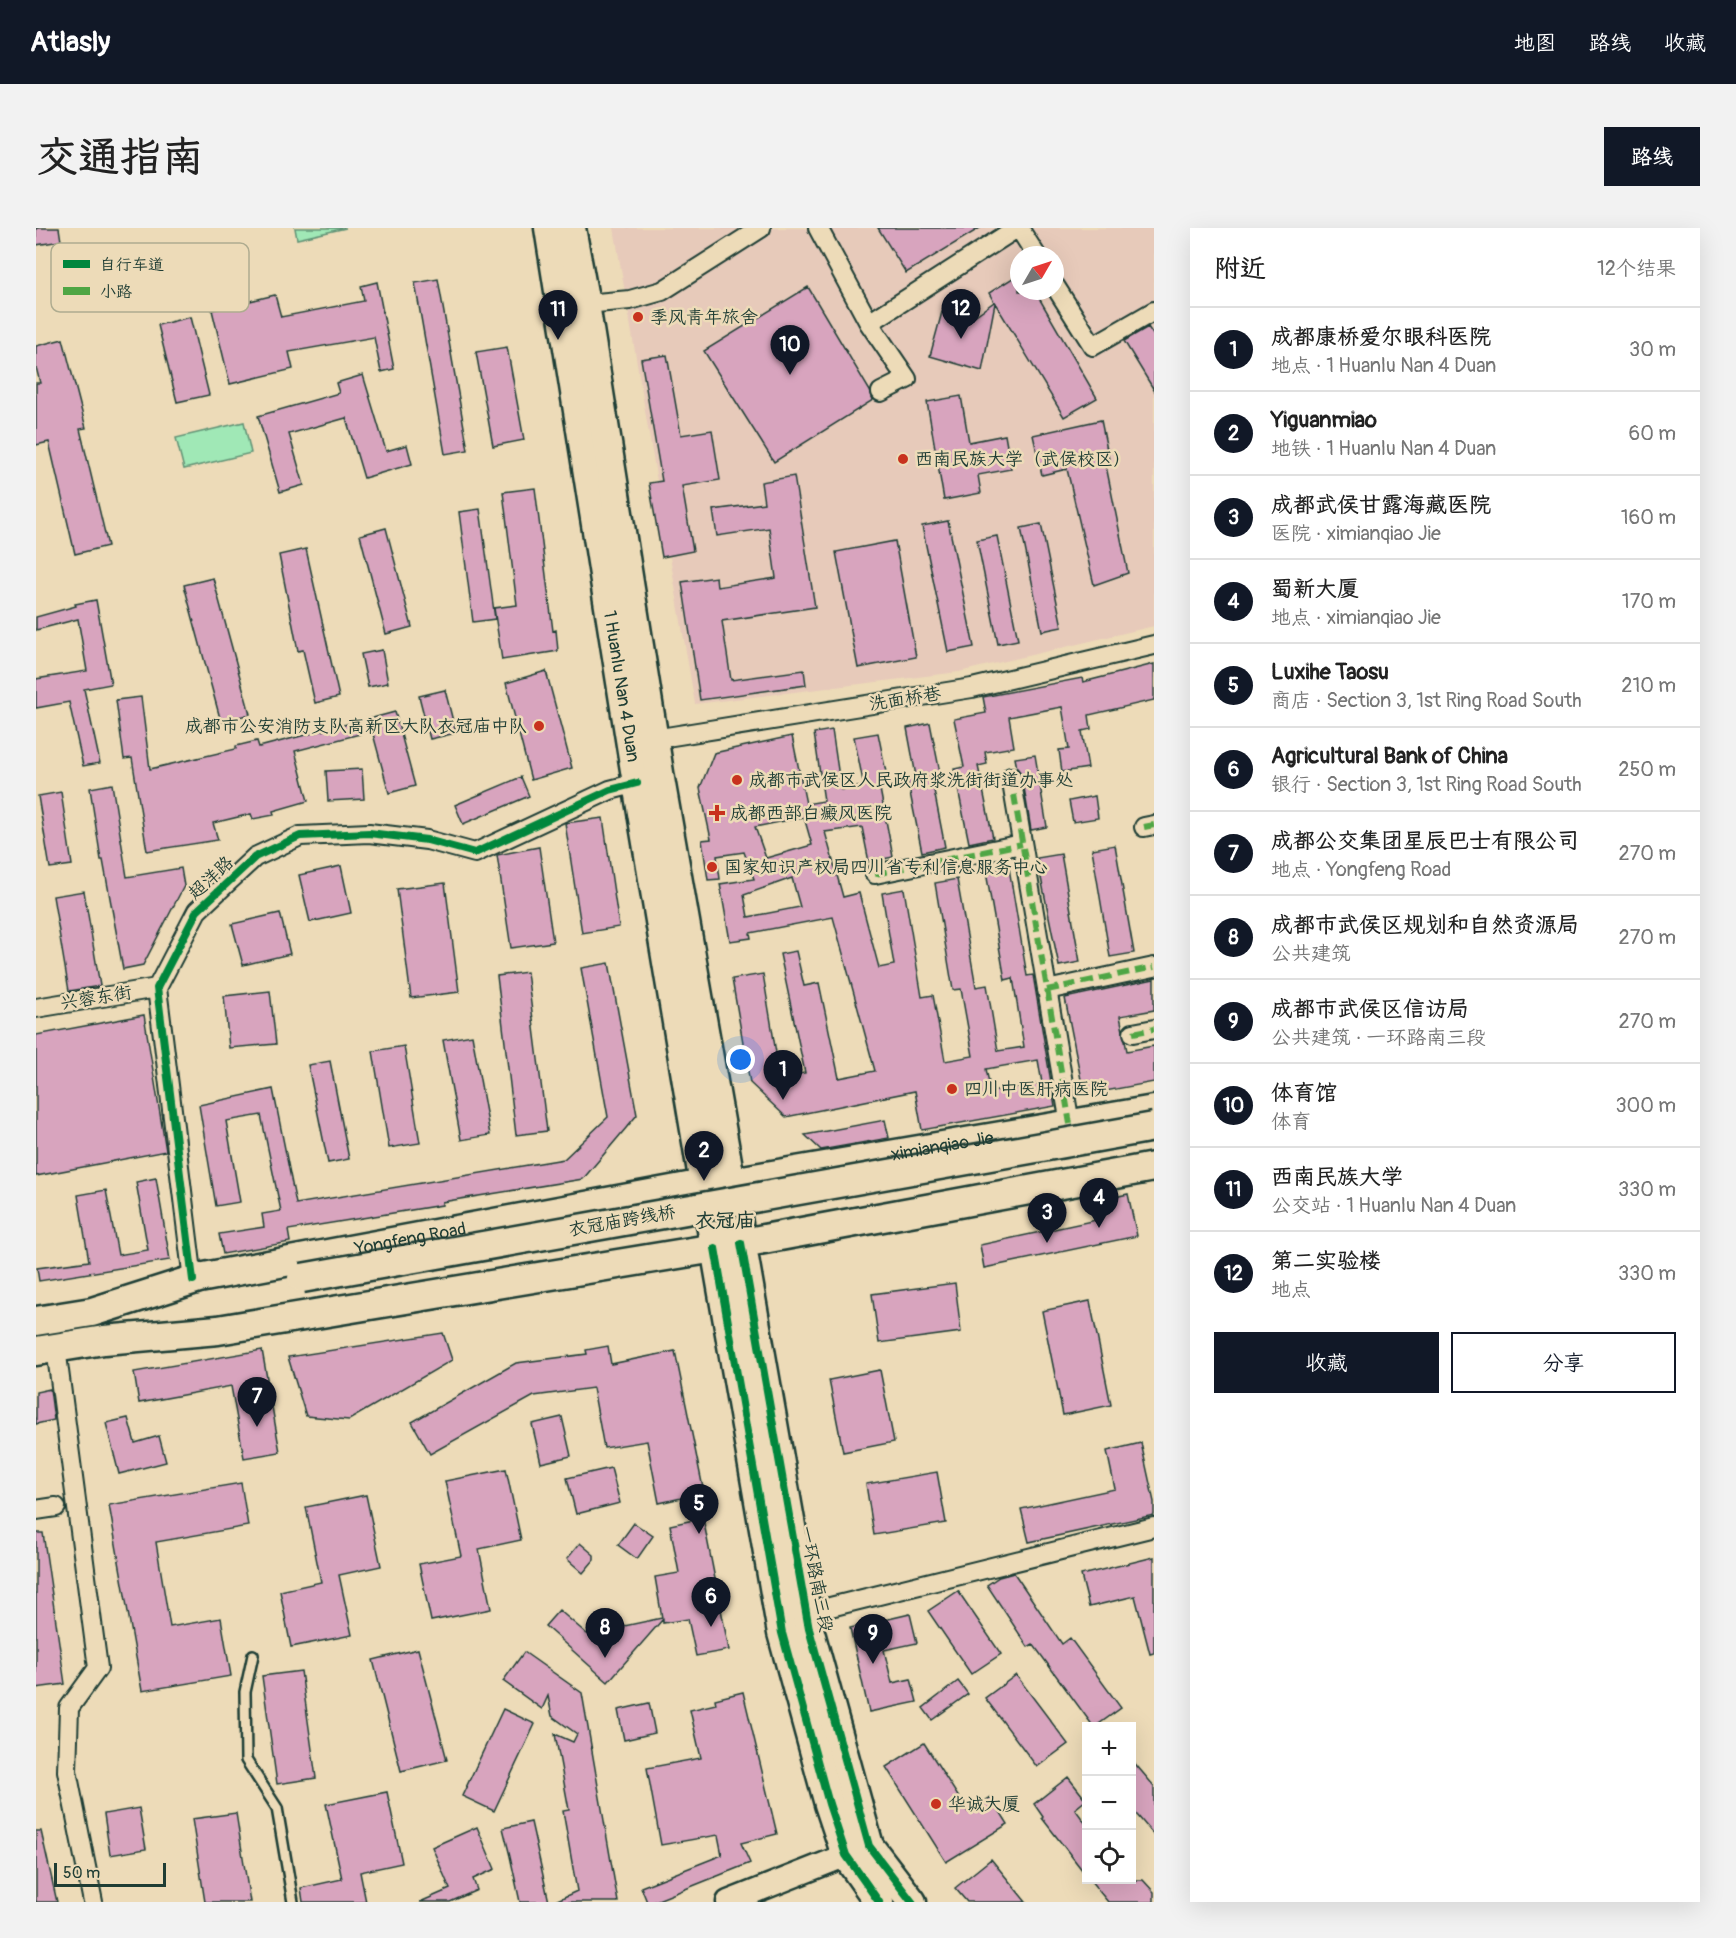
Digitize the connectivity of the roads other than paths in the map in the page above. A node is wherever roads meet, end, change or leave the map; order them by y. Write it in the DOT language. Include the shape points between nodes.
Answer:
graph roads {
  1 [pos="549,228"];
  2 [pos="571,228"];
  3 [pos="761,228"];
  4 [pos="818,228"];
  5 [pos="1018,228"];
  6 [pos="1030,246"];
  7 [pos="1064,300"];
  8 [pos="585,304"];
  9 [pos="1154,311"];
  10 [pos="869,323"];
  11 [pos="881,392"];
  12 [pos="1154,645"];
  13 [pos="654,739"];
  14 [pos="1011,777"];
  15 [pos="637,783"];
  16 [pos="1022,844"];
  17 [pos="875,874"];
  18 [pos="1154,967"];
  19 [pos="157,988"];
  20 [pos="1047,990"];
  21 [pos="36,1008"];
  22 [pos="1154,1029"];
  23 [pos="1133,1033"];
  24 [pos="1154,1110"];
  25 [pos="1070,1124"];
  26 [pos="1154,1127"];
  27 [pos="1154,1145"];
  28 [pos="1154,1167"];
  29 [pos="717,1183"];
  30 [pos="728,1246"];
  31 [pos="193,1280"];
  32 [pos="310,1286"];
  33 [pos="92,1312"];
  34 [pos="36,1321"];
  35 [pos="104,1341"];
  36 [pos="46,1350"];
  37 [pos="56,1507"];
  38 [pos="36,1510"];
  39 [pos="1154,1527"];
  40 [pos="810,1612"];
  41 [pos="253,1655"];
  42 [pos="857,1850"];
  43 [pos="93,1902"];
  44 [pos="293,1902"];
  45 [pos="728,1902"];
  46 [pos="879,1902"];
  47 [pos="912,1902"];
  1 -- 15 [label="main road, 1 Huanlu Nan 4 Duan"];
  2 -- 8 [label="main road, 1 Huanlu Nan 4 Duan"];
  3 -- 8 [label="street" via="662,291 630,300"];
  4 -- 10 [label="street"];
  5 -- 6 [label="street"];
  5 -- 10 [label="street"];
  7 -- 9 [label="street" via="1092,346"];
  8 -- 13 [label="main road, 1 Huanlu Nan 4 Duan"];
  10 -- 11 [label="street" via="907,379"];
  12 -- 13 [label="street, 洗面桥巷" via="972,688"];
  13 -- 29 [label="main road, 1 Huanlu Nan 4 Duan"];
  14 -- 16 [label="street"];
  15 -- 19 [label="street, 超洋路" via="610,790 475,853 427,840 369,833 300,836 255,858 197,911"];
  15 -- 29 [label="main road, 1 Huanlu Nan 4 Duan"];
  16 -- 17 [label="street"];
  16 -- 20 [label="street"];
  18 -- 20 [label="street"];
  19 -- 21 [label="street, 兴蓉东街"];
  19 -- 31 [label="street"];
  20 -- 25 [label="street"];
  22 -- 23 [label="street"];
  24 -- 25 [label="main road, ximianqiao Jie"];
  25 -- 29 [label="main road, ximianqiao Jie"];
  26 -- 32 [label="main road, 衣冠庙跨线桥, bridge"];
  27 -- 32 [label="main road, 衣冠庙跨线桥"];
  28 -- 30 [label="main road"];
  29 -- 30 [label="main road, 1 Huanlu Nan 4 Duan"];
  29 -- 31 [label="main road, Yongfeng Road"];
  30 -- 35 [label="main road" via="218,1330"];
  30 -- 42 [label="main road, 1 Huanlu Nan 4 Duan" via="782,1633 826,1793"];
  31 -- 33 [label="main road, Yongfeng Road"];
  32 -- 33 [label="main road, Yongfeng Road"];
  32 -- 35 [label="main road"];
  33 -- 34 [label="main road, Yongfeng Road"];
  35 -- 36 [label="main road"];
  36 -- 43 [label="street" via="98,1668 69,1708 68,1729 68,1771"];
  37 -- 38 [label="street"];
  39 -- 40 [label="street"];
  41 -- 44 [label="lane" via="245,1692 246,1760 277,1808"];
  42 -- 45 [label="street"];
  42 -- 46 [label="main road"];
  42 -- 47 [label="main road"];
}
